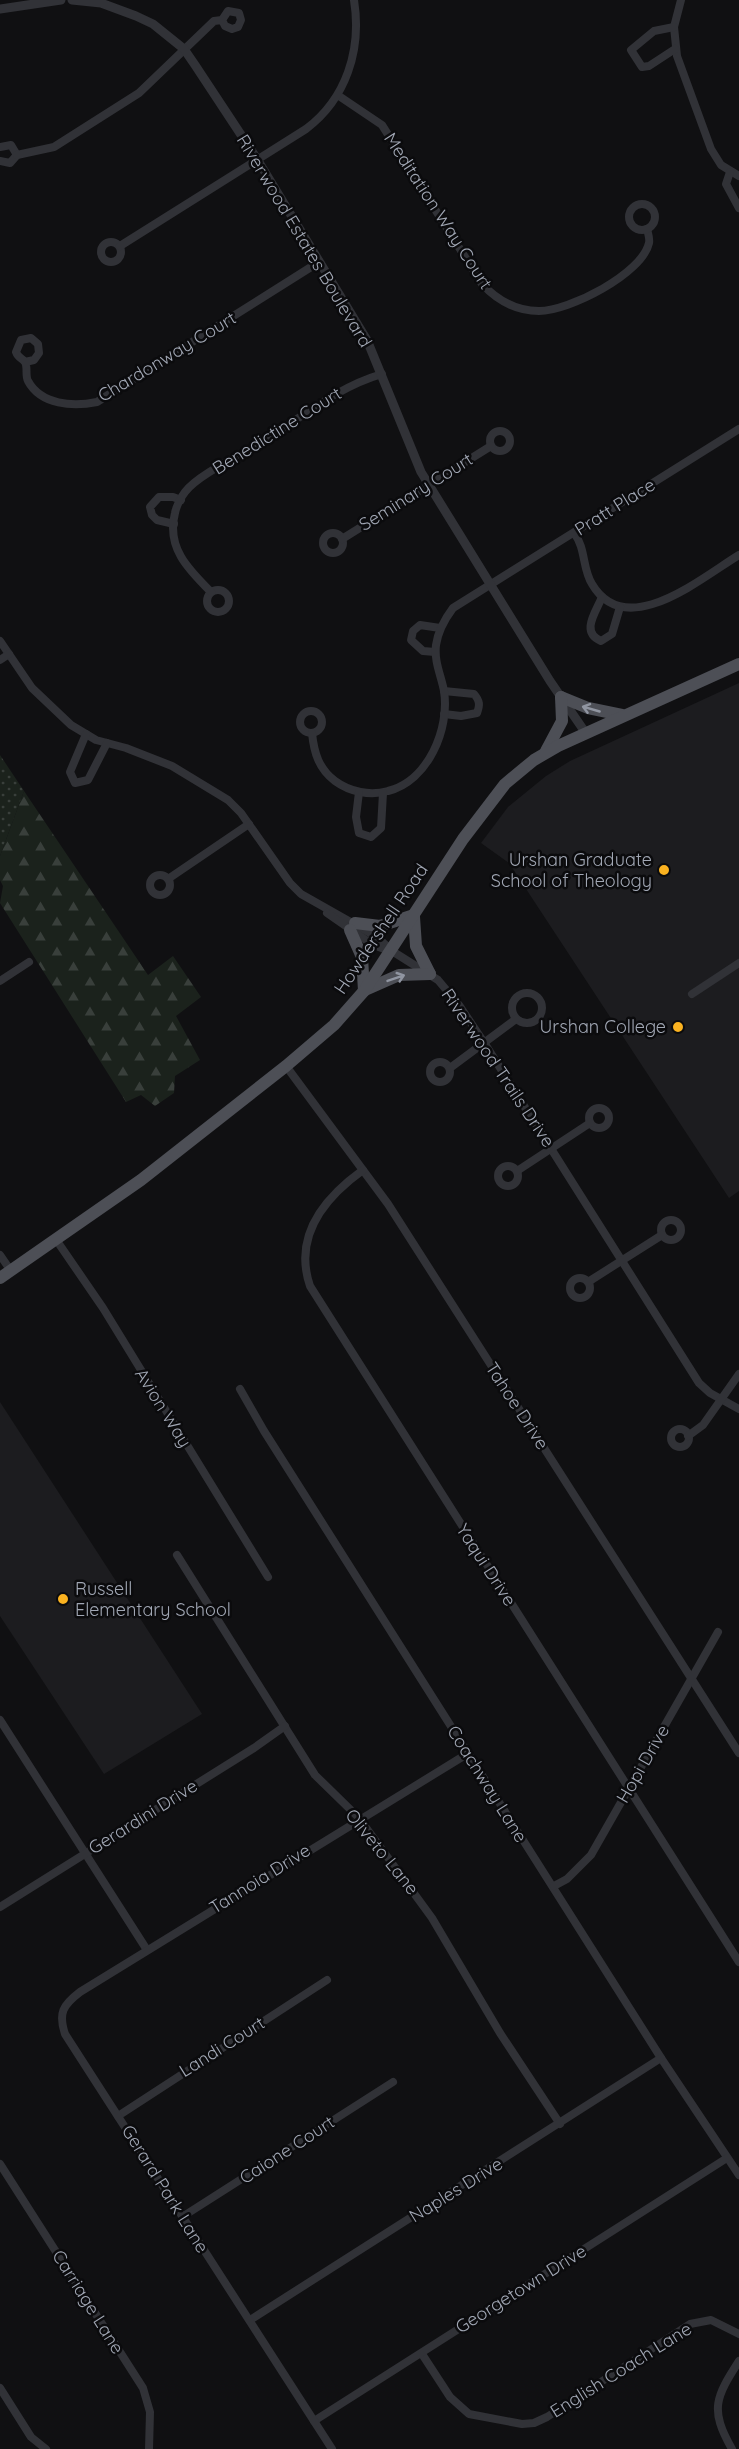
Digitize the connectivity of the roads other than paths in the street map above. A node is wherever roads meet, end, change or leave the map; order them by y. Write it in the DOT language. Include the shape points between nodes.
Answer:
graph roads {
  1 [pos="61,0"];
  2 [pos="72,0"];
  3 [pos="354,0"];
  4 [pos="681,0"];
  5 [pos="84,1"];
  6 [pos="0,9"];
  7 [pos="222,20"];
  8 [pos="674,27"];
  9 [pos="184,49"];
  10 [pos="675,49"];
  11 [pos="339,96"];
  12 [pos="0,147"];
  13 [pos="17,155"];
  14 [pos="257,159"];
  15 [pos="0,161"];
  16 [pos="730,172"];
  17 [pos="739,176"];
  18 [pos="739,208"];
  19 [pos="647,229"];
  20 [pos="120,246"];
  21 [pos="319,262"];
  22 [pos="25,362"];
  23 [pos="382,374"];
  24 [pos="739,429"];
  25 [pos="491,446"];
  26 [pos="430,485"];
  27 [pos="181,500"];
  28 [pos="174,524"];
  29 [pos="574,533"];
  30 [pos="342,539"];
  31 [pos="739,555"];
  32 [pos="492,584"];
  33 [pos="211,592"];
  34 [pos="602,597"];
  35 [pos="620,607"];
  36 [pos="440,628"];
  37 [pos="0,641"];
  38 [pos="435,652"];
  39 [pos="9,654"];
  40 [pos="0,660"];
  41 [pos="739,664"];
  42 [pos="444,691"];
  43 [pos="561,697"];
  44 [pos="444,714"];
  45 [pos="622,715"];
  46 [pos="585,732"];
  47 [pos="312,733"];
  48 [pos="86,734"];
  49 [pos="107,743"];
  50 [pos="544,754"];
  51 [pos="359,792"];
  52 [pos="382,793"];
  53 [pos="249,824"];
  54 [pos="168,879"];
  55 [pos="414,915"];
  56 [pos="353,927"];
  57 [pos="392,951"];
  58 [pos="29,962"];
  59 [pos="739,963"];
  60 [pos="430,974"];
  61 [pos="0,981"];
  62 [pos="364,991"];
  63 [pos="692,994"];
  64 [pos="516,1019"];
  65 [pos="485,1044"];
  66 [pos="286,1066"];
  67 [pos="450,1068"];
  68 [pos="590,1123"];
  69 [pos="552,1148"];
  70 [pos="363,1170"];
  71 [pos="517,1171"];
  72 [pos="662,1235"];
  73 [pos="57,1241"];
  74 [pos="0,1255"];
  75 [pos="622,1261"];
  76 [pos="5,1274"];
  77 [pos="588,1282"];
  78 [pos="739,1374"];
  79 [pos="240,1389"];
  80 [pos="721,1400"];
  81 [pos="739,1410"];
  82 [pos="688,1436"];
  83 [pos="177,1556"];
  84 [pos="268,1577"];
  85 [pos="718,1632"];
  86 [pos="692,1679"];
  87 [pos="0,1720"];
  88 [pos="285,1726"];
  89 [pos="739,1753"];
  90 [pos="467,1754"];
  91 [pos="628,1789"];
  92 [pos="359,1818"];
  93 [pos="86,1853"];
  94 [pos="554,1886"];
  95 [pos="0,1907"];
  96 [pos="147,1950"];
  97 [pos="739,1962"];
  98 [pos="327,1980"];
  99 [pos="60,2014"];
  100 [pos="661,2058"];
  101 [pos="393,2082"];
  102 [pos="118,2116"];
  103 [pos="560,2124"];
  104 [pos="728,2158"];
  105 [pos="0,2164"];
  106 [pos="739,2175"];
  107 [pos="182,2217"];
  108 [pos="250,2320"];
  109 [pos="739,2334"];
  110 [pos="422,2354"];
  111 [pos="739,2361"];
  112 [pos="0,2388"];
  113 [pos="314,2421"];
  114 [pos="730,2448"];
  115 [pos="46,2449"];
  116 [pos="149,2449"];
  117 [pos="332,2449"];
  1 -- 6 [label="street"];
  2 -- 5 [label="street, Riverwood Estates Boulevard"];
  3 -- 11 [label="street" via="354,50"];
  4 -- 8 [label="street"];
  5 -- 9 [label="street, Riverwood Estates Boulevard" via="136,15"];
  7 -- 9 [label="street" via="214,21"];
  8 -- 10 [label="street"];
  8 -- 10 [label="street" via="654,31 631,50 642,67"];
  9 -- 13 [label="street" via="140,93 54,147"];
  9 -- 14 [label="street, Riverwood Estates Boulevard"];
  10 -- 16 [label="street" via="711,149"];
  11 -- 14 [label="street" via="306,129"];
  11 -- 19 [label="street, Meditation Way Court" via="382,124 482,284 513,307 537,311 574,304 637,264 649,242"];
  12 -- 13 [label="street" via="11,145"];
  13 -- 15 [label="street" via="10,164"];
  14 -- 20 [label="street"];
  14 -- 21 [label="street, Riverwood Estates Boulevard"];
  16 -- 17 [label="street"];
  16 -- 18 [label="street" via="726,184"];
  21 -- 22 [label="street, Chardonway Court" via="97,402 64,404 45,397 27,380"];
  21 -- 23 [label="street, Riverwood Estates Boulevard" via="367,340"];
  23 -- 26 [label="street, Riverwood Estates Boulevard" via="415,462"];
  23 -- 27 [label="street, Benedictine Court" via="343,389 211,472 185,492"];
  24 -- 29 [label="street, Pratt Place"];
  25 -- 26 [label="street, Seminary Court"];
  26 -- 30 [label="street, Seminary Court"];
  26 -- 32 [label="street, Riverwood Estates Boulevard"];
  27 -- 28 [label="street, Benedictine Court"];
  27 -- 28 [label="street" via="159,497 150,507 157,520"];
  28 -- 33 [label="street, Benedictine Court" via="183,562"];
  29 -- 32 [label="street, Pratt Place"];
  29 -- 34 [label="street" via="581,545 585,571"];
  31 -- 35 [label="street" via="646,608"];
  32 -- 36 [label="street, Pratt Place" via="453,608"];
  32 -- 43 [label="street, Riverwood Estates Boulevard"];
  34 -- 35 [label="street"];
  34 -- 35 [label="street" via="589,627 594,638 601,641 612,634"];
  36 -- 38 [label="street"];
  36 -- 38 [label="street" via="420,625 411,640 423,651"];
  37 -- 39 [label="street"];
  38 -- 42 [label="street"];
  39 -- 40 [label="street"];
  39 -- 48 [label="street" via="44,702"];
  41 -- 45 [label="main road, Howdershell Road"];
  42 -- 44 [label="street"];
  42 -- 44 [label="street" via="474,694 479,707 471,716"];
  45 -- 43 [label="main road, one-way" via="586,708"];
  43 -- 46 [label="street, Riverwood Estates Boulevard"];
  43 -- 50 [label="main road" via="560,727"];
  44 -- 52 [label="street" via="438,741 420,771 404,785"];
  45 -- 46 [label="main road, Howdershell Road"];
  46 -- 50 [label="main road, Howdershell Road"];
  47 -- 51 [label="street" via="316,757 327,774"];
  48 -- 49 [label="street"];
  48 -- 49 [label="street" via="70,772 75,783 88,780"];
  49 -- 53 [label="street" via="193,778 228,800"];
  50 -- 55 [label="main road, Howdershell Road" via="505,784 463,839"];
  51 -- 52 [label="street"];
  51 -- 52 [label="street" via="356,827 359,833 371,837 381,828"];
  53 -- 54 [label="street"];
  53 -- 56 [label="street, Riverwood Trails Drive" via="290,883"];
  55 -- 56 [label="main road" via="380,926"];
  55 -- 57 [label="main road, Howdershell Road"];
  55 -- 60 [label="main road" via="416,946"];
  56 -- 57 [label="street, Riverwood Trails Drive" via="373,945"];
  56 -- 62 [label="main road" via="362,957"];
  57 -- 60 [label="street, Riverwood Trails Drive"];
  57 -- 62 [label="main road, Howdershell Road"];
  58 -- 61 [label="street"];
  59 -- 63 [label="street"];
  62 -- 60 [label="main road, one-way" via="399,975"];
  60 -- 65 [label="street, Riverwood Trails Drive" via="459,1005"];
  62 -- 66 [label="main road, Howdershell Road"];
  64 -- 65 [label="street"];
  65 -- 67 [label="street"];
  65 -- 69 [label="street, Riverwood Trails Drive"];
  66 -- 70 [label="street, Tahoe Drive"];
  66 -- 73 [label="main road, Howdershell Road"];
  68 -- 69 [label="street"];
  69 -- 71 [label="street"];
  69 -- 75 [label="street, Riverwood Trails Drive"];
  70 -- 86 [label="street, Tahoe Drive"];
  70 -- 91 [label="street, Yaqui Drive" via="333,1195 309,1233 303,1253 310,1286"];
  72 -- 75 [label="street"];
  73 -- 76 [label="main road, Howdershell Road"];
  73 -- 84 [label="street, Avion Way" via="103,1308"];
  74 -- 76 [label="street"];
  75 -- 77 [label="street"];
  75 -- 80 [label="street, Riverwood Trails Drive" via="699,1383"];
  78 -- 80 [label="street"];
  79 -- 90 [label="street, Coachway Lane"];
  80 -- 81 [label="street, Riverwood Trails Drive"];
  80 -- 82 [label="street" via="697,1432"];
  83 -- 88 [label="street, Oliveto Lane"];
  85 -- 86 [label="street, Hopi Drive"];
  86 -- 89 [label="street, Tahoe Drive"];
  86 -- 91 [label="street, Hopi Drive"];
  87 -- 93 [label="street"];
  88 -- 92 [label="street, Oliveto Lane" via="315,1775"];
  88 -- 93 [label="street, Gerardini Drive"];
  90 -- 92 [label="street, Tannoia Drive"];
  90 -- 94 [label="street, Coachway Lane"];
  91 -- 94 [label="street, Hopi Drive" via="591,1855 573,1874"];
  91 -- 97 [label="street, Yaqui Drive"];
  92 -- 96 [label="street, Tannoia Drive"];
  92 -- 103 [label="street, Oliveto Lane" via="432,1918"];
  93 -- 95 [label="street, Gerardini Drive"];
  93 -- 96 [label="street"];
  94 -- 100 [label="street, Coachway Lane"];
  96 -- 99 [label="street, Tannoia Drive" via="80,1992"];
  98 -- 102 [label="street, Landi Court"];
  99 -- 102 [label="street, Gerard Park Lane" via="65,2034"];
  100 -- 103 [label="street, Naples Drive"];
  100 -- 104 [label="street, Coachway Lane"];
  101 -- 107 [label="street, Caione Court"];
  102 -- 107 [label="street, Gerard Park Lane"];
  103 -- 108 [label="street, Naples Drive"];
  104 -- 106 [label="street, Coachway Lane"];
  104 -- 110 [label="street, Georgetown Drive"];
  105 -- 116 [label="street, Carriage Lane" via="143,2388 150,2412"];
  107 -- 108 [label="street, Gerard Park Lane"];
  108 -- 113 [label="street, Gerard Park Lane"];
  109 -- 110 [label="street, English Coach Lane" via="711,2320 690,2324 547,2416 522,2424 469,2414 460,2408"];
  110 -- 113 [label="street, Georgetown Drive"];
  111 -- 114 [label="street" via="716,2400 719,2423"];
  112 -- 115 [label="street" via="31,2436"];
  113 -- 117 [label="street, Gerard Park Lane"];
}
